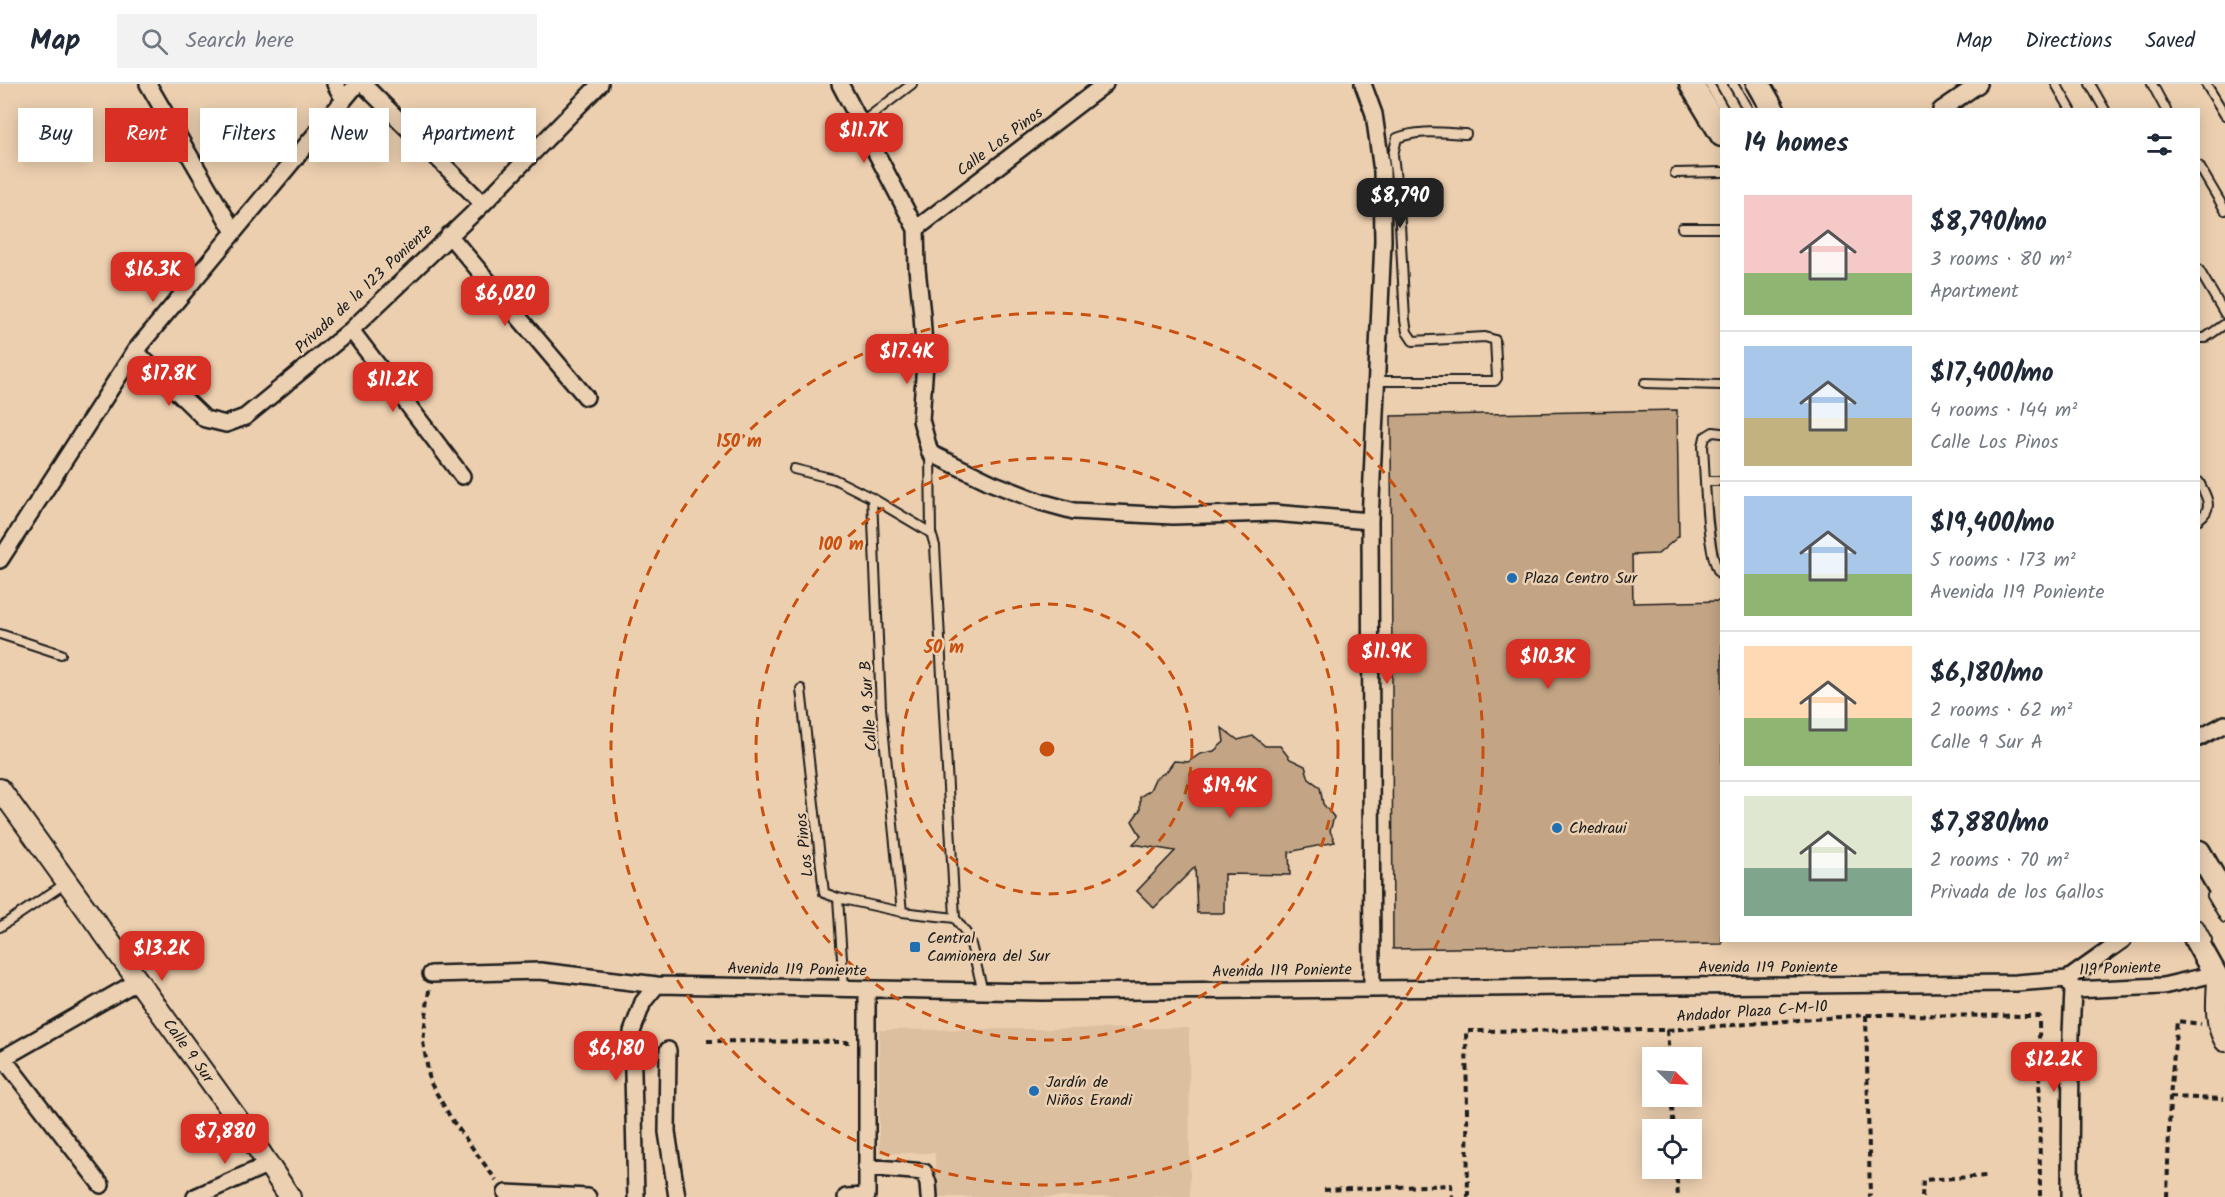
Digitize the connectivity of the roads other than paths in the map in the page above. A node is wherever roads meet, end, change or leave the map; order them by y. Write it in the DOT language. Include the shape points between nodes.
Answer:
graph roads {
  1 [pos="148,84"];
  2 [pos="335,84"];
  3 [pos="357,84"];
  4 [pos="363,84"];
  5 [pos="600,84"];
  6 [pos="840,84"];
  7 [pos="912,84"];
  8 [pos="1105,84"];
  9 [pos="1363,84"];
  10 [pos="1691,84"];
  11 [pos="1709,84"];
  12 [pos="1733,84"];
  13 [pos="1758,84"];
  14 [pos="1979,84"];
  15 [pos="2056,84"];
  16 [pos="2090,84"];
  17 [pos="2152,84"];
  18 [pos="2206,84"];
  19 [pos="344,100"];
  20 [pos="1723,108"];
  21 [pos="1747,108"];
  22 [pos="1772,108"];
  23 [pos="1944,108"];
  24 [pos="2070,108"];
  25 [pos="2103,108"];
  26 [pos="2165,108"];
  27 [pos="2225,115"];
  28 [pos="861,123"];
  29 [pos="1720,132"];
  30 [pos="1466,134"];
  31 [pos="2200,168"];
  32 [pos="1720,172"];
  33 [pos="1675,173"];
  34 [pos="483,204"];
  35 [pos="2225,210"];
  36 [pos="1682,228"];
  37 [pos="1720,228"];
  38 [pos="916,229"];
  39 [pos="234,231"];
  40 [pos="449,235"];
  41 [pos="2200,272"];
  42 [pos="2225,314"];
  43 [pos="2225,324"];
  44 [pos="351,330"];
  45 [pos="2200,338"];
  46 [pos="135,351"];
  47 [pos="1378,381"];
  48 [pos="1645,383"];
  49 [pos="1720,385"];
  50 [pos="586,397"];
  51 [pos="1720,433"];
  52 [pos="930,453"];
  53 [pos="794,469"];
  54 [pos="462,476"];
  55 [pos="1706,481"];
  56 [pos="1720,481"];
  57 [pos="2200,484"];
  58 [pos="872,498"];
  59 [pos="2200,518"];
  60 [pos="1370,521"];
  61 [pos="931,534"];
  62 [pos="0,560"];
  63 [pos="1720,574"];
  64 [pos="0,634"];
  65 [pos="61,654"];
  66 [pos="801,689"];
  67 [pos="2225,724"];
  68 [pos="2200,737"];
  69 [pos="0,789"];
  70 [pos="2200,854"];
  71 [pos="67,882"];
  72 [pos="2220,890"];
  73 [pos="838,898"];
  74 [pos="902,912"];
  75 [pos="955,918"];
  76 [pos="2225,918"];
  77 [pos="0,927"];
  78 [pos="2121,942"];
  79 [pos="2203,942"];
  80 [pos="431,974"];
  81 [pos="138,981"];
  82 [pos="2219,982"];
  83 [pos="2071,984"];
  84 [pos="657,985"];
  85 [pos="1372,988"];
  86 [pos="844,989"];
  87 [pos="867,989"];
  88 [pos="983,991"];
  89 [pos="2225,1041"];
  90 [pos="668,1050"];
  91 [pos="2,1059"];
  92 [pos="269,1164"];
  93 [pos="866,1167"];
  94 [pos="101,1185"];
  95 [pos="506,1193"];
  96 [pos="867,1196"];
  97 [pos="195,1197"];
  98 [pos="290,1197"];
  99 [pos="588,1197"];
  100 [pos="636,1197"];
  101 [pos="677,1197"];
  102 [pos="846,1197"];
  103 [pos="929,1197"];
  104 [pos="2070,1197"];
  1 -- 39 [label="street"];
  2 -- 19 [label="street"];
  3 -- 19 [label="street"];
  4 -- 34 [label="street"];
  5 -- 34 [label="street, Privada de la 123 Poniente"];
  6 -- 28 [label="street"];
  7 -- 28 [label="lane"];
  8 -- 38 [label="street, Calle Los Pinos"];
  9 -- 47 [label="street" via="1374,114 1382,171"];
  10 -- 29 [label="main road"];
  11 -- 20 [label="lane"];
  12 -- 21 [label="lane"];
  13 -- 22 [label="main road"];
  14 -- 23 [label="street"];
  15 -- 24 [label="lane"];
  16 -- 25 [label="lane"];
  17 -- 26 [label="lane"];
  18 -- 27 [label="lane"];
  19 -- 39 [label="street"];
  28 -- 38 [label="street"];
  30 -- 47 [label="lane" via="1428,132 1397,138 1393,155 1405,320 1413,341 1495,339 1497,378"];
  31 -- 35 [label="lane"];
  32 -- 33 [label="lane"];
  34 -- 40 [label="street, Privada de la 123 Poniente"];
  36 -- 37 [label="lane"];
  38 -- 52 [label="street" via="925,363 921,420"];
  39 -- 46 [label="street"];
  40 -- 44 [label="street, Privada de la 123 Poniente"];
  40 -- 50 [label="street"];
  41 -- 42 [label="lane"];
  43 -- 45 [label="lane"];
  44 -- 46 [label="street, Privada de la 123 Poniente" via="245,417 226,424 206,419"];
  44 -- 54 [label="street"];
  46 -- 62 [label="street"];
  47 -- 60 [label="street"];
  48 -- 49 [label="lane"];
  51 -- 55 [label="lane" via="1706,437 1703,446"];
  52 -- 60 [label="street" via="993,483 1074,511 1173,516 1273,513"];
  52 -- 61 [label="lane"];
  53 -- 58 [label="lane" via="834,479"];
  55 -- 56 [label="lane"];
  55 -- 63 [label="lane" via="1708,531"];
  57 -- 59 [label="lane" via="2209,502"];
  58 -- 61 [label="lane"];
  58 -- 74 [label="lane, Calle 9 Sur B" via="881,708"];
  60 -- 85 [label="street"];
  61 -- 75 [label="lane" via="935,546"];
  64 -- 65 [label="lane"];
  66 -- 73 [label="lane, Los Pinos" via="824,893"];
  67 -- 68 [label="street"];
  69 -- 71 [label="street, Calle 9 Sur"];
  70 -- 72 [label="main road"];
  71 -- 77 [label="lane"];
  71 -- 81 [label="street, Calle 9 Sur"];
  72 -- 76 [label="lane"];
  73 -- 74 [label="lane"];
  73 -- 86 [label="lane"];
  74 -- 75 [label="lane"];
  75 -- 88 [label="lane" via="969,937"];
  78 -- 83 [label="street"];
  79 -- 82 [label="main road"];
  80 -- 84 [label="street, Avenida 119 Poniente" via="540,971"];
  81 -- 91 [label="street"];
  81 -- 92 [label="street, Calle 9 Sur"];
  82 -- 83 [label="street, 119 Poniente" via="2163,986"];
  82 -- 89 [label="street" via="2217,1013"];
  83 -- 85 [label="street, Avenida 119 Poniente"];
  83 -- 104 [label="street"];
  84 -- 86 [label="street, Avenida 119 Poniente"];
  84 -- 100 [label="street" via="643,1002 632,1032"];
  85 -- 88 [label="street, Avenida 119 Poniente"];
  86 -- 87 [label="street, Avenida 119 Poniente"];
  87 -- 88 [label="street, Avenida 119 Poniente"];
  87 -- 93 [label="street"];
  90 -- 101 [label="street" via="668,1132"];
  91 -- 94 [label="street"];
  92 -- 97 [label="street"];
  92 -- 98 [label="street, Calle 9 Sur"];
  93 -- 96 [label="street"];
  93 -- 103 [label="street" via="924,1172"];
  95 -- 99 [label="street"];
  96 -- 102 [label="street"];
}
